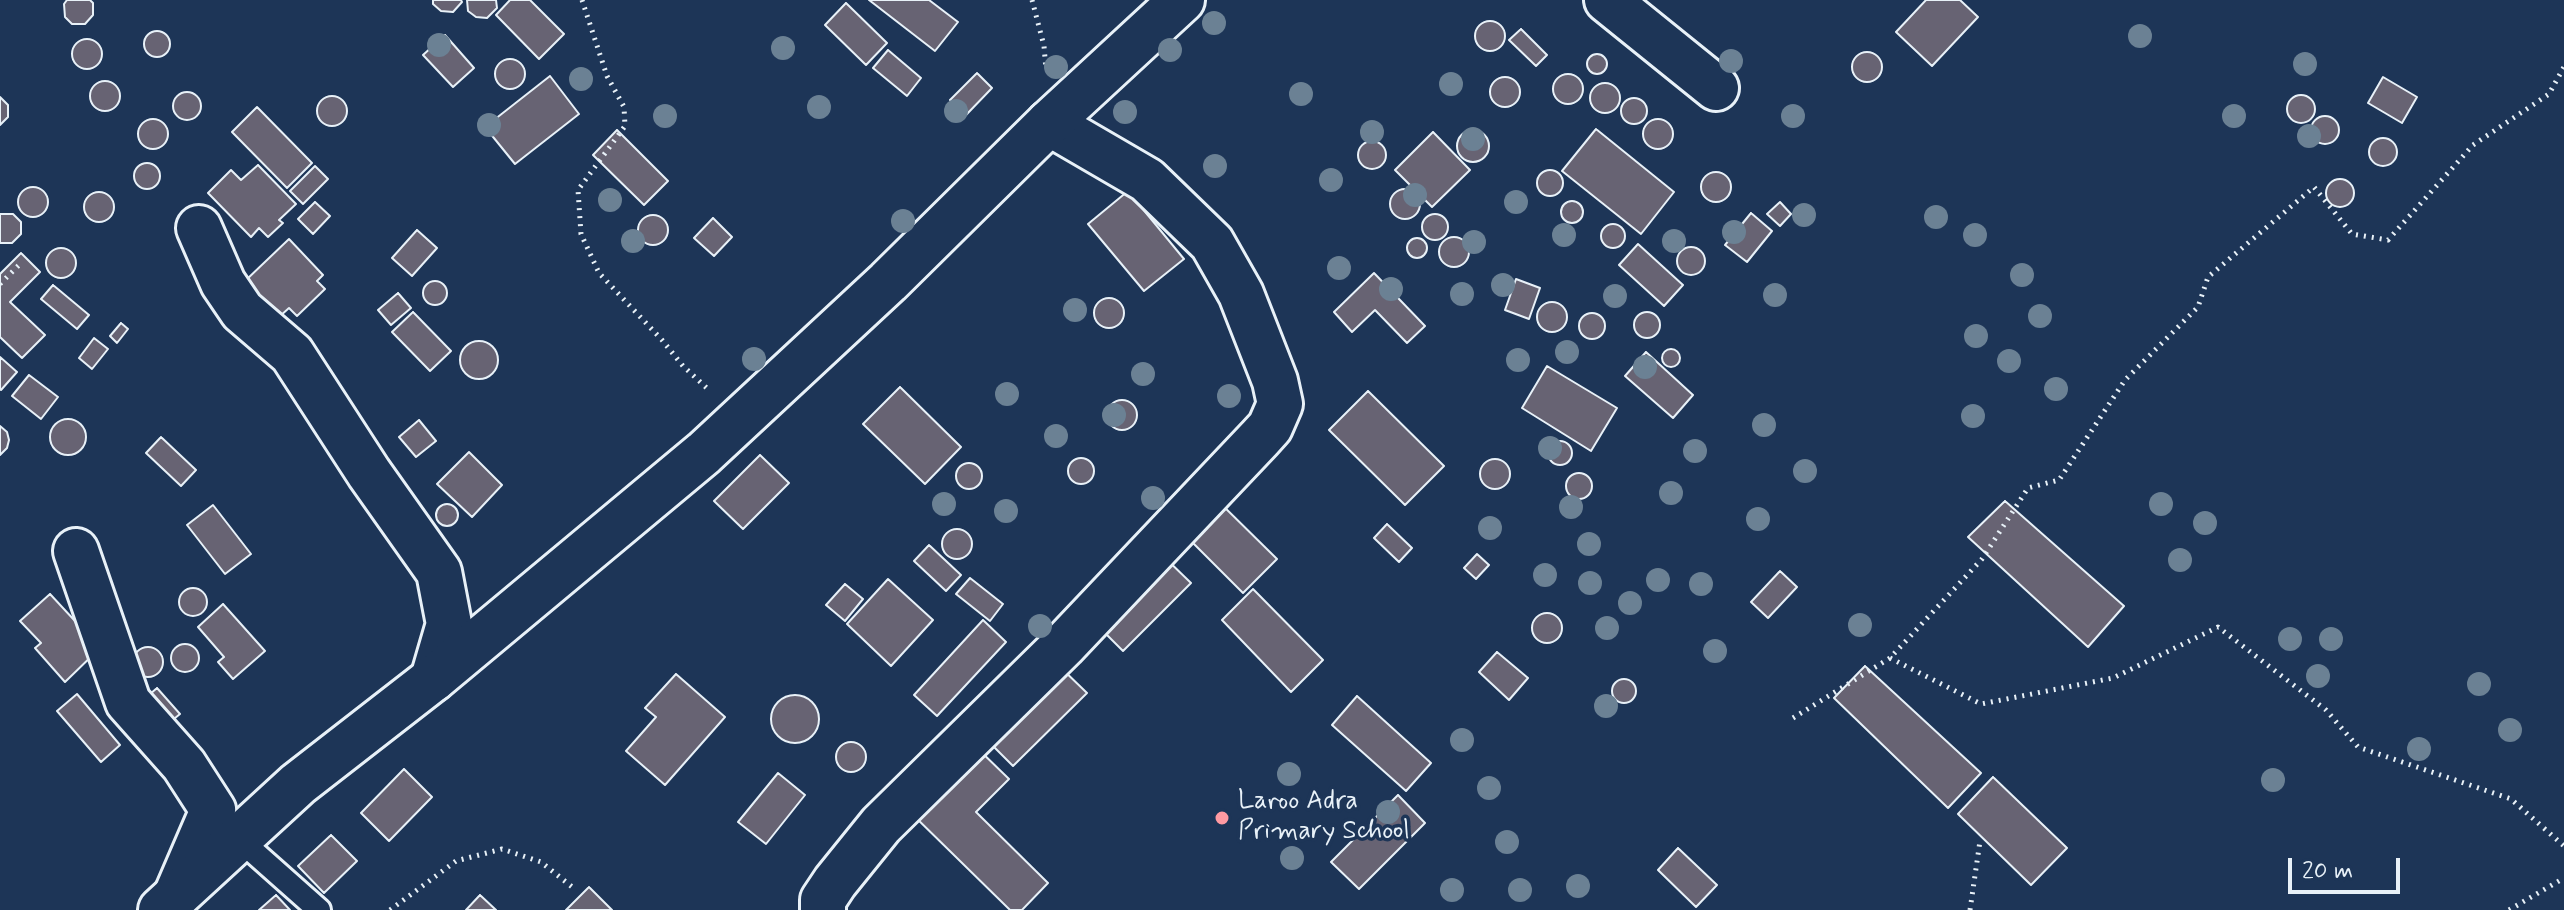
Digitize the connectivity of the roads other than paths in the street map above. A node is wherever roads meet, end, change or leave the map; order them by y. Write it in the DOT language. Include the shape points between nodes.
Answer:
graph roads {
  1 [pos="1182,0"];
  2 [pos="1607,0"];
  3 [pos="1716,88"];
  4 [pos="1049,123"];
  5 [pos="199,228"];
  6 [pos="76,551"];
  7 [pos="433,679"];
  8 [pos="239,839"];
  9 [pos="169,903"];
  10 [pos="319,910"];
  11 [pos="823,910"];
  1 -- 4 [label="street"];
  2 -- 3 [label="street"];
  4 -- 7 [label="street" via="704,453"];
  4 -- 11 [label="street" via="1147,180 1212,243 1241,294 1280,404 1270,427 1085,623 881,825 835,882"];
  5 -- 7 [label="street" via="229,293 292,354 439,572 449,624"];
  6 -- 9 [label="street" via="128,702 184,765 213,810"];
  7 -- 8 [label="street" via="298,784"];
  8 -- 9 [label="street"];
  8 -- 10 [label="lane"];
}
